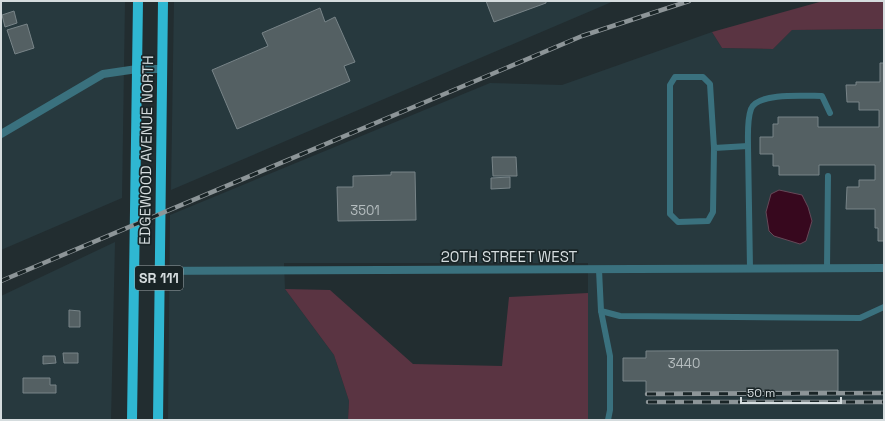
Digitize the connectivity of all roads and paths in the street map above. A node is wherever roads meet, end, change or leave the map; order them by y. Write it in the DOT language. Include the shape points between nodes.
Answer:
graph roads {
  1 [pos="138,1"];
  2 [pos="163,1"];
  3 [pos="137,69"];
  4 [pos="163,69"];
  5 [pos="830,113"];
  6 [pos="1,134"];
  7 [pos="748,146"];
  8 [pos="714,148"];
  9 [pos="828,176"];
  10 [pos="750,268"];
  11 [pos="828,268"];
  12 [pos="884,268"];
  13 [pos="599,270"];
  14 [pos="134,271"];
  15 [pos="160,271"];
  16 [pos="884,307"];
  17 [pos="601,311"];
  18 [pos="132,420"];
  19 [pos="158,420"];
  20 [pos="608,420"];
  1 -- 3 [label="main road, EDGEWOOD AVENUE NORTH / SR 111"];
  2 -- 4 [label="main road, EDGEWOOD AVENUE NORTH / SR 111"];
  3 -- 4 [label="street"];
  3 -- 6 [label="street" via="103,74"];
  3 -- 14 [label="main road, EDGEWOOD AVENUE NORTH / SR 111"];
  4 -- 15 [label="main road, EDGEWOOD AVENUE NORTH / SR 111"];
  5 -- 7 [label="lane" via="822,96 768,97 757,101 751,107"];
  7 -- 8 [label="lane"];
  7 -- 10 [label="lane"];
  8 -- 8 [label="lane" via="713,212 708,221 678,222 670,214 670,85 675,77 703,76 710,84"];
  9 -- 11 [label="lane"];
  10 -- 11 [label="street, 20TH STREET WEST"];
  10 -- 13 [label="street, 20TH STREET WEST"];
  11 -- 12 [label="street, 20TH STREET WEST"];
  13 -- 15 [label="street, 20TH STREET WEST"];
  13 -- 17 [label="lane"];
  14 -- 15 [label="street, 20TH STREET WEST"];
  14 -- 18 [label="main road, EDGEWOOD AVENUE NORTH / SR 111"];
  15 -- 19 [label="main road, EDGEWOOD AVENUE NORTH / SR 111"];
  16 -- 17 [label="lane" via="860,318 620,316"];
  17 -- 20 [label="lane" via="610,356"];
}
